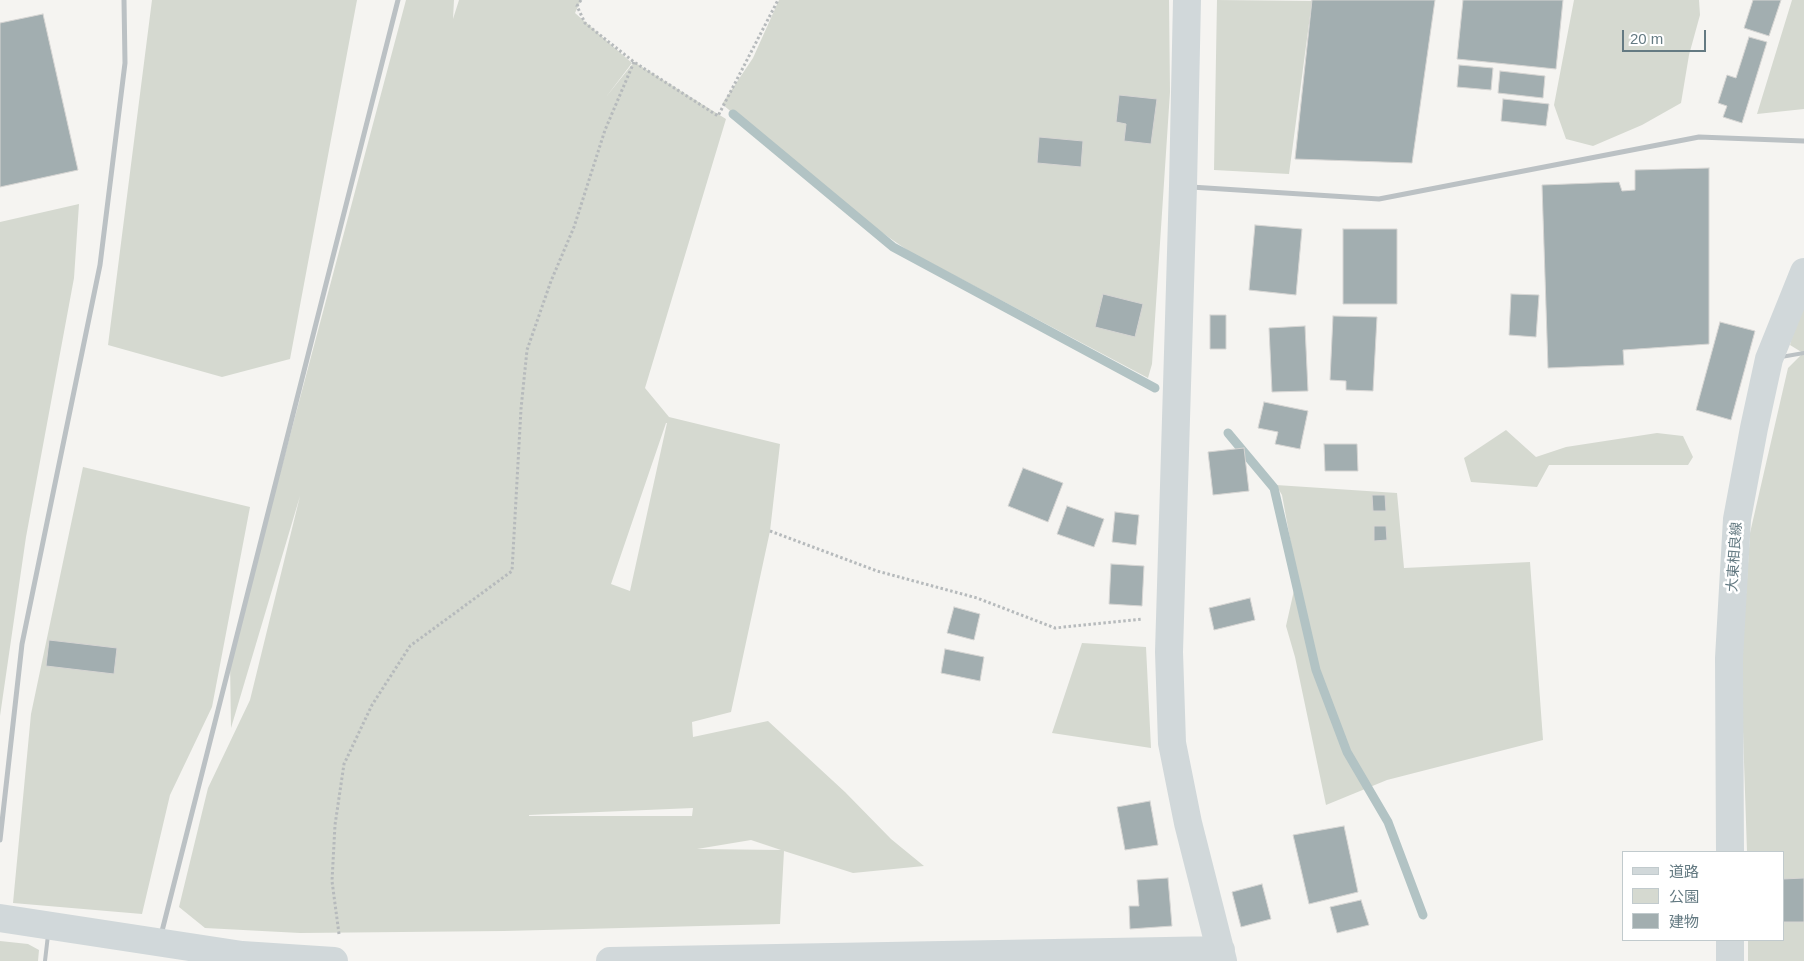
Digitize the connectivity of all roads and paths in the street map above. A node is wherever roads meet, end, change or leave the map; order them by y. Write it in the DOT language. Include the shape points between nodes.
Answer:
graph roads {
  1 [pos="124,0"];
  2 [pos="398,0"];
  3 [pos="581,0"];
  4 [pos="778,0"];
  5 [pos="1188,0"];
  6 [pos="634,62"];
  7 [pos="1804,141"];
  8 [pos="1184,186"];
  9 [pos="1804,272"];
  10 [pos="1804,352"];
  11 [pos="1769,359"];
  12 [pos="770,531"];
  13 [pos="1170,616"];
  14 [pos="0,840"];
  15 [pos="1730,851"];
  16 [pos="0,918"];
  17 [pos="49,925"];
  18 [pos="1730,941"];
  19 [pos="159,942"];
  20 [pos="337,952"];
  21 [pos="1222,955"];
  22 [pos="242,958"];
  23 [pos="46,961"];
  24 [pos="610,961"];
  25 [pos="1730,961"];
  1 -- 14 [label="street" via="125,63 100,265 22,644"];
  2 -- 19 [label="street"];
  3 -- 6 [label="path" via="577,6 586,22"];
  4 -- 6 [label="path" via="718,116"];
  5 -- 8 [label="street"];
  6 -- 20 [label="path" via="605,130 574,227 527,350 512,571 410,646 372,705 344,764 335,825 332,881"];
  7 -- 8 [label="street" via="1698,137 1378,199"];
  8 -- 13 [label="street"];
  9 -- 11 [label="street, 大東相良線"];
  10 -- 11 [label="lane"];
  11 -- 15 [label="street, 大東相良線" via="1738,519 1730,658"];
  12 -- 13 [label="path" via="877,571 977,598 1055,628"];
  13 -- 21 [label="street" via="1172,743 1188,824"];
  16 -- 17 [label="street"];
  17 -- 19 [label="street"];
  17 -- 23 [label="lane"];
  18 -- 25 [label="street"];
  19 -- 22 [label="street"];
  20 -- 22 [label="street"];
  21 -- 24 [label="street"];
}
